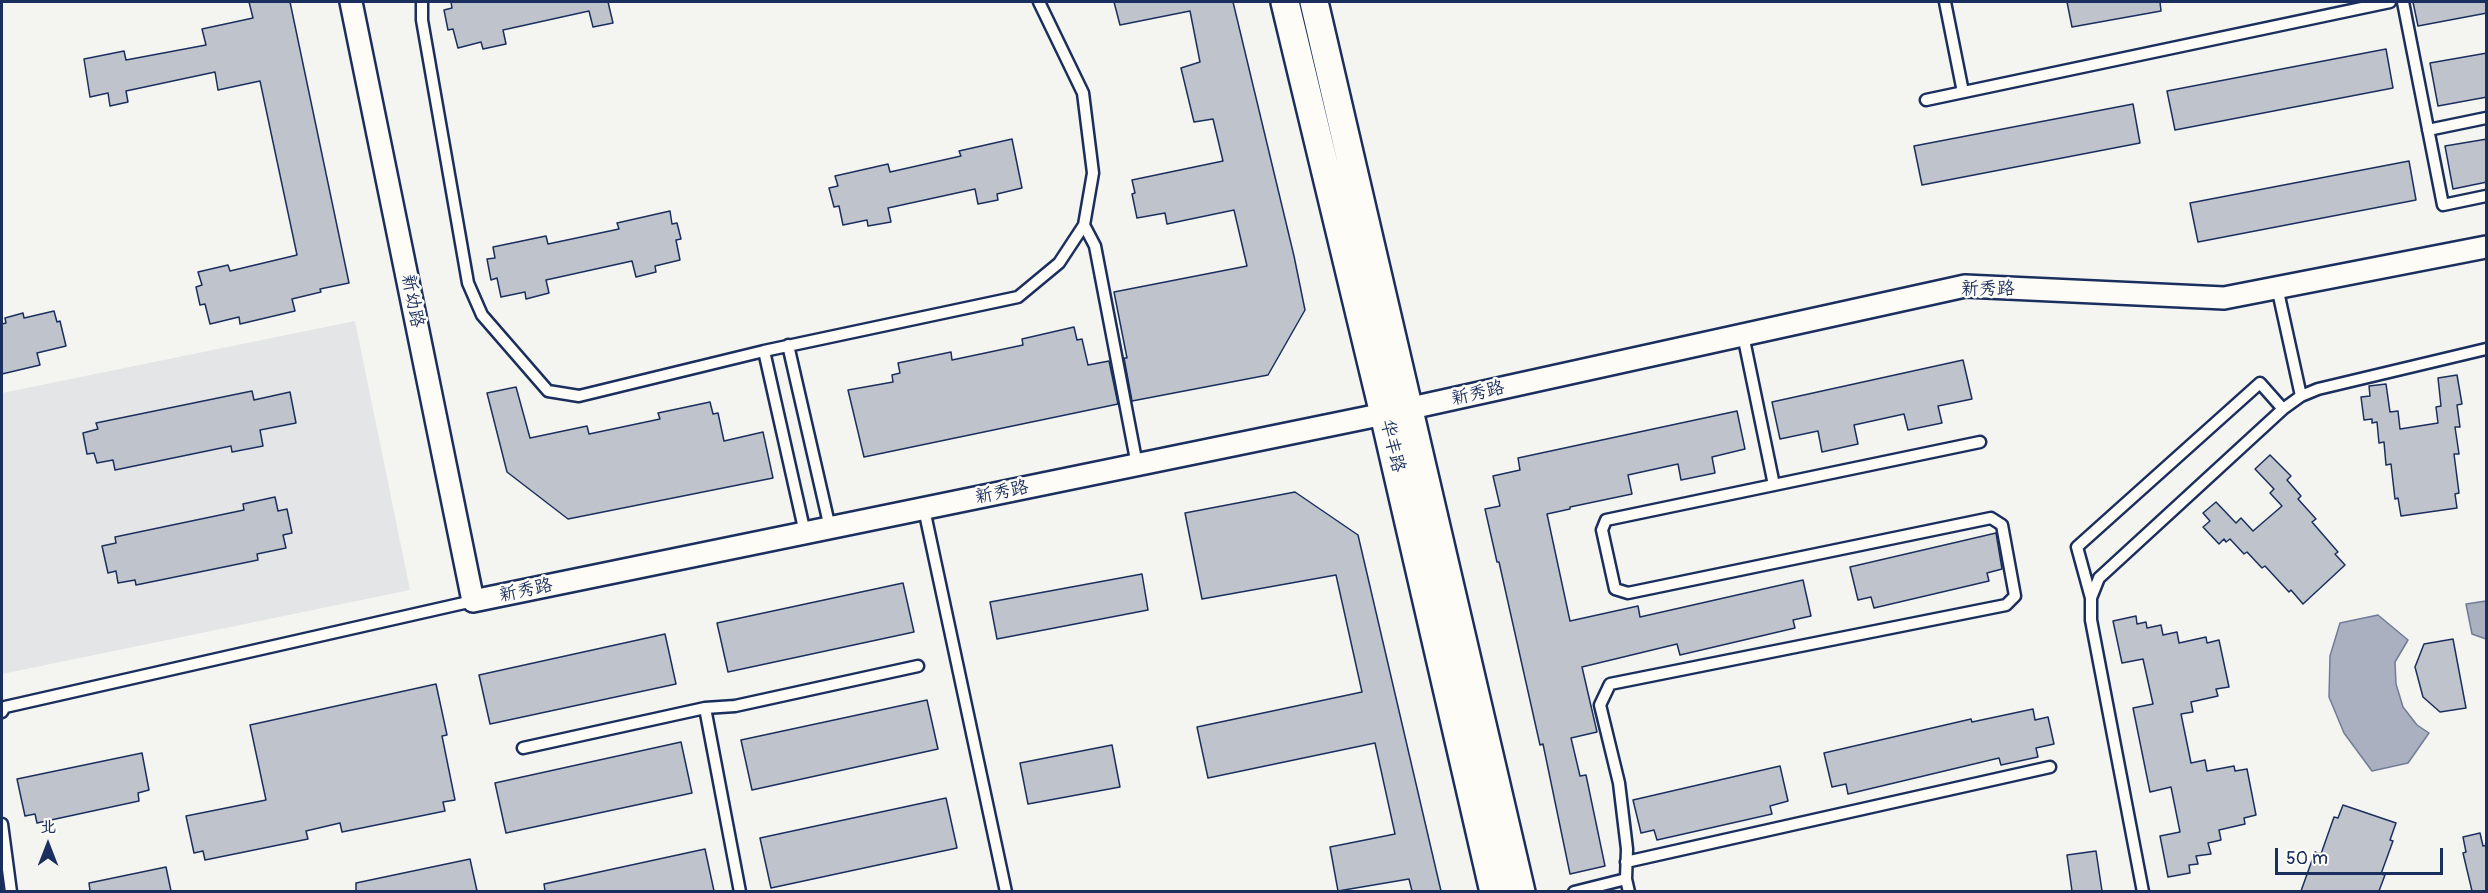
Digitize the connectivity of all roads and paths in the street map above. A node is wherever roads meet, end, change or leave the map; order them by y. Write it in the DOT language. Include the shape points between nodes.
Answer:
graph roads {
  1 [pos="351,2"];
  2 [pos="422,2"];
  3 [pos="1039,2"];
  4 [pos="1285,2"];
  5 [pos="1314,2"];
  6 [pos="1945,2"];
  7 [pos="2390,2"];
  8 [pos="2403,2"];
  9 [pos="1963,92"];
  10 [pos="1926,100"];
  11 [pos="2487,118"];
  12 [pos="2428,130"];
  13 [pos="2487,196"];
  14 [pos="1084,225"];
  15 [pos="2487,247"];
  16 [pos="2277,287"];
  17 [pos="1743,335"];
  18 [pos="788,345"];
  19 [pos="2487,349"];
  20 [pos="764,351"];
  21 [pos="2301,396"];
  22 [pos="2283,409"];
  23 [pos="1397,412"];
  24 [pos="1980,442"];
  25 [pos="1137,465"];
  26 [pos="1774,485"];
  27 [pos="924,509"];
  28 [pos="830,528"];
  29 [pos="805,533"];
  30 [pos="2091,598"];
  31 [pos="473,601"];
  32 [pos="918,666"];
  33 [pos="705,708"];
  34 [pos="2,712"];
  35 [pos="524,748"];
  36 [pos="2050,767"];
  37 [pos="2,824"];
  38 [pos="1626,862"];
  39 [pos="1626,879"];
  40 [pos="11,891"];
  41 [pos="740,891"];
  42 [pos="1006,891"];
  43 [pos="1494,891"];
  44 [pos="1521,891"];
  45 [pos="1574,891"];
  46 [pos="1629,891"];
  47 [pos="2143,891"];
  1 -- 31 [label="street, 新幼路"];
  2 -- 20 [label="lane" via="468,283 482,315 548,391 579,396"];
  3 -- 14 [label="lane" via="1083,93 1093,173"];
  4 -- 23 [label="street, 华丰路"];
  5 -- 23 [label="street, 华丰路"];
  6 -- 9 [label="lane"];
  7 -- 9 [label="lane"];
  8 -- 12 [label="lane"];
  9 -- 10 [label="lane"];
  11 -- 12 [label="lane"];
  12 -- 13 [label="lane" via="2443,205"];
  14 -- 18 [label="lane" via="1059,263 1018,297"];
  14 -- 25 [label="lane" via="1095,246"];
  15 -- 16 [label="street, 新秀路"];
  16 -- 17 [label="street, 新秀路" via="2224,298 1965,286"];
  16 -- 21 [label="lane"];
  17 -- 23 [label="street, 新秀路"];
  17 -- 26 [label="lane"];
  18 -- 20 [label="lane"];
  18 -- 28 [label="lane"];
  19 -- 21 [label="lane"];
  20 -- 29 [label="lane"];
  21 -- 22 [label="lane"];
  22 -- 30 [label="lane" via="2099,578"];
  22 -- 30 [label="lane" via="2260,383 2077,547"];
  23 -- 25 [label="street, 新秀路"];
  23 -- 43 [label="street, 华丰路"];
  23 -- 44 [label="street, 华丰路"];
  24 -- 26 [label="lane"];
  25 -- 27 [label="street, 新秀路"];
  26 -- 38 [label="lane" via="1606,520 1602,530 1615,589 1628,593 1991,518 2002,525 2015,596 2006,605 1610,684 1600,705 1619,783"];
  27 -- 28 [label="street, 新秀路"];
  27 -- 42 [label="lane"];
  28 -- 29 [label="street, 新秀路"];
  29 -- 31 [label="street, 新秀路"];
  30 -- 47 [label="lane" via="2091,620"];
  31 -- 34 [label="lane" via="5,707"];
  32 -- 33 [label="lane" via="735,706"];
  33 -- 35 [label="lane"];
  33 -- 41 [label="lane"];
  36 -- 38 [label="lane"];
  37 -- 40 [label="lane"];
  38 -- 39 [label="lane"];
  39 -- 45 [label="lane"];
  39 -- 46 [label="lane"];
}
